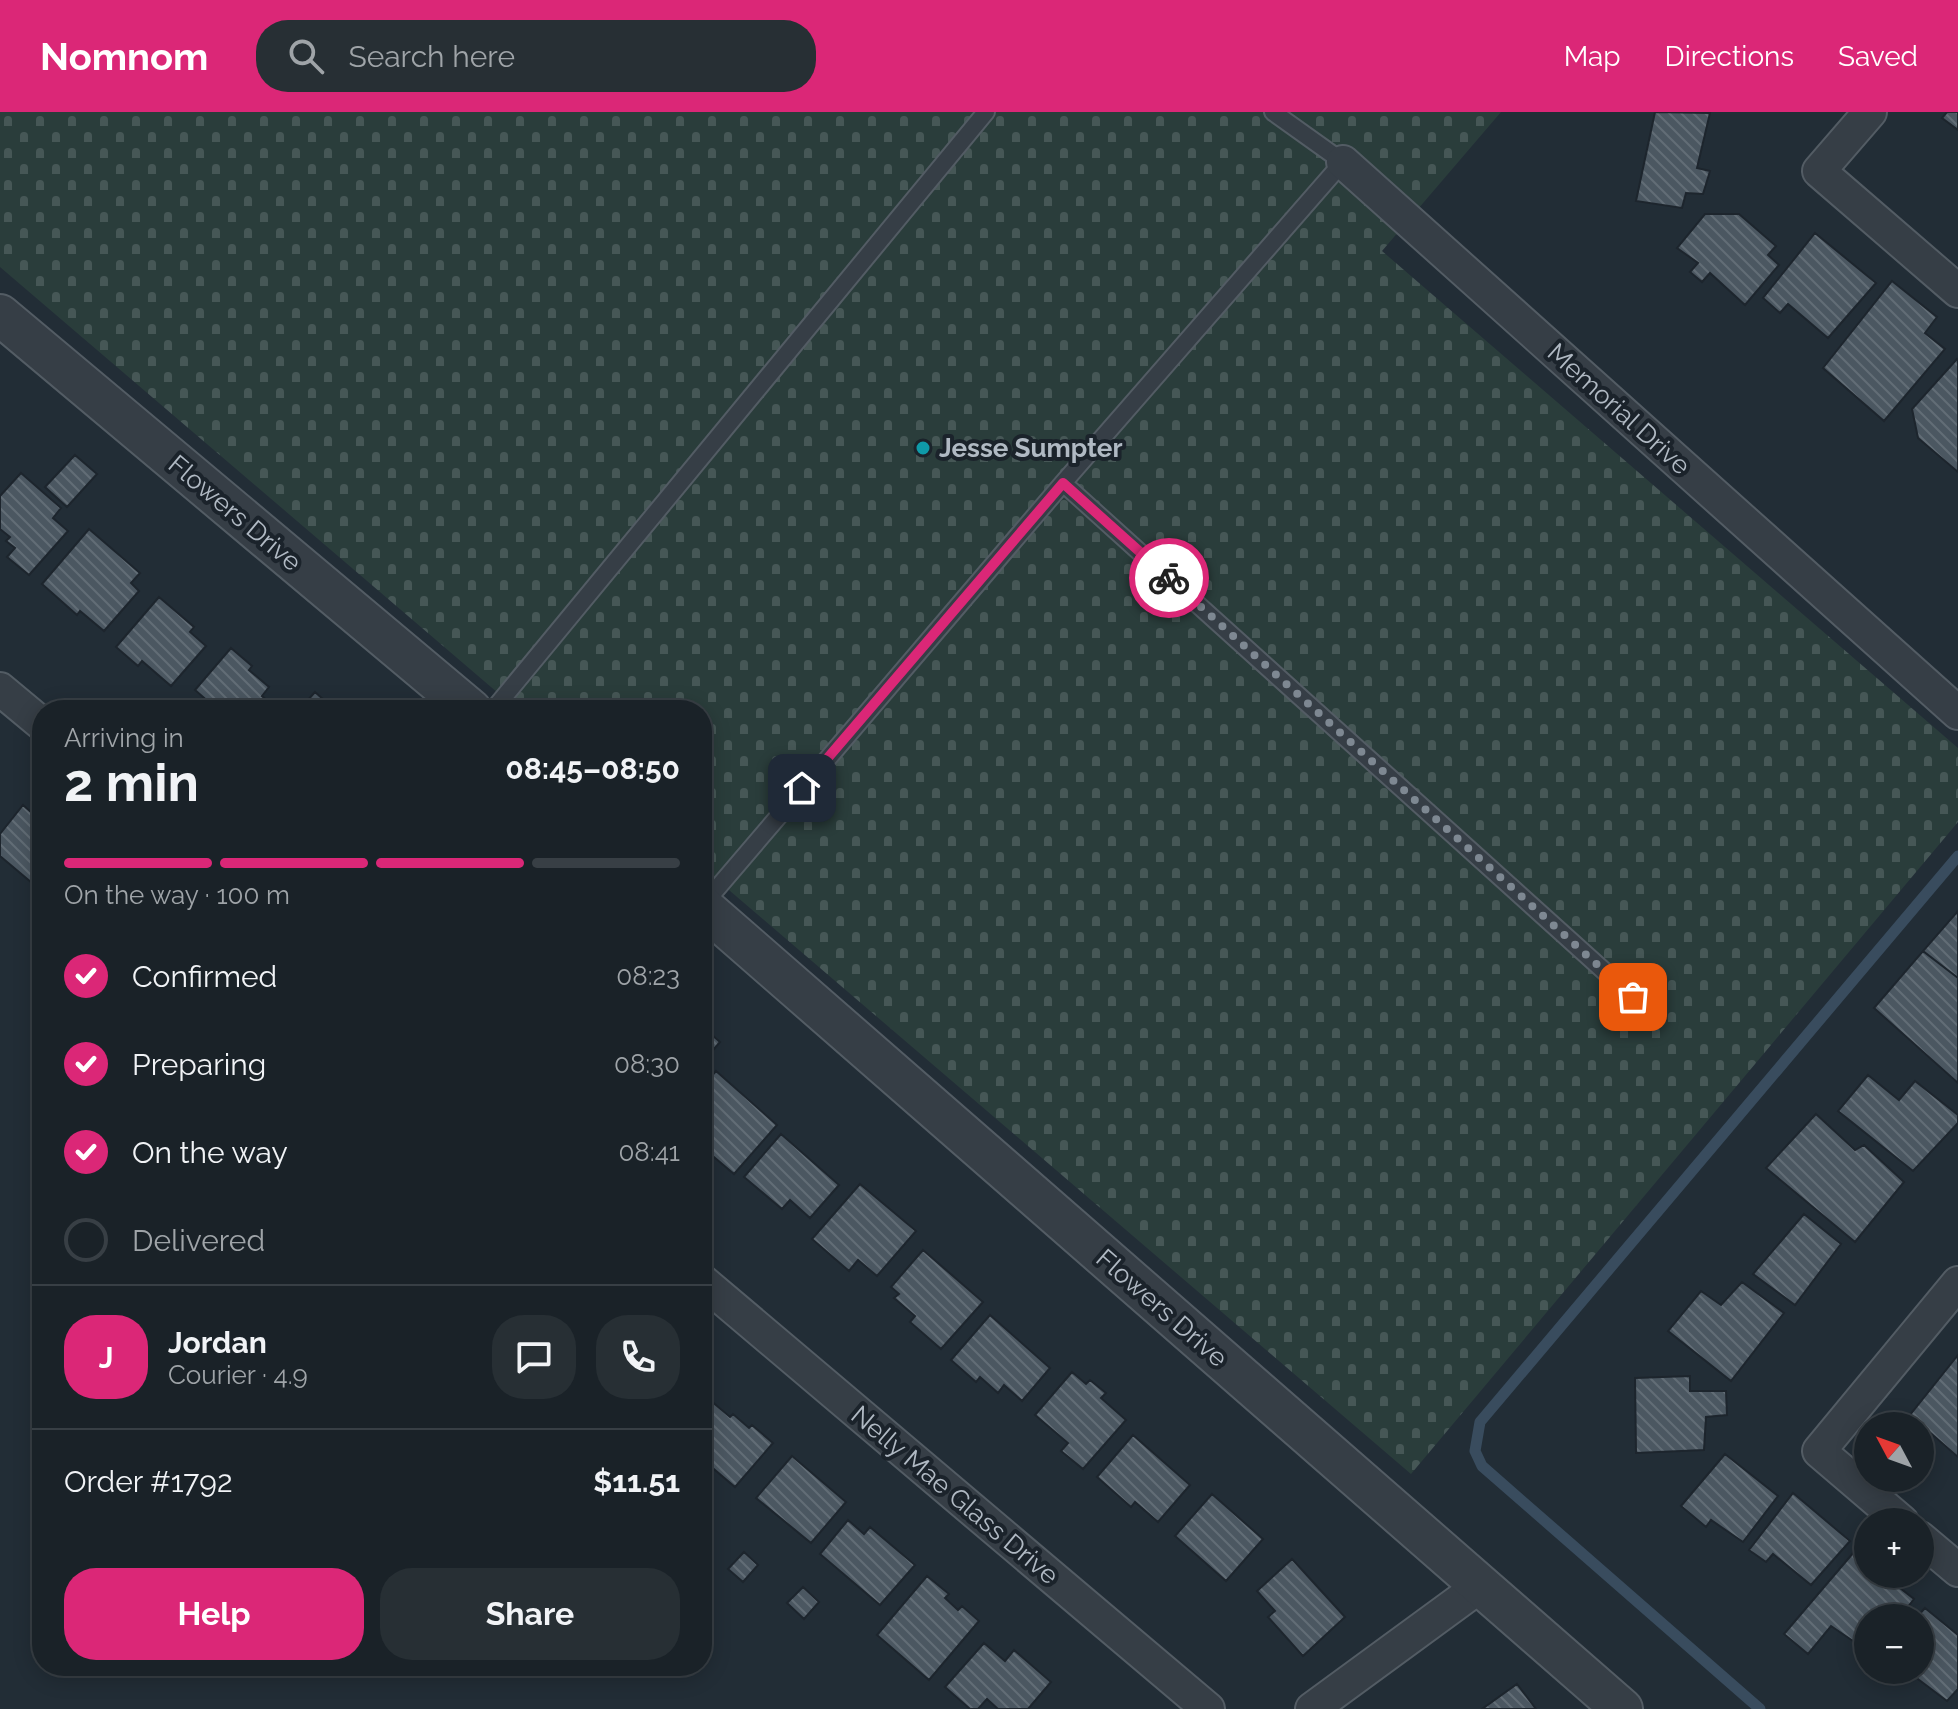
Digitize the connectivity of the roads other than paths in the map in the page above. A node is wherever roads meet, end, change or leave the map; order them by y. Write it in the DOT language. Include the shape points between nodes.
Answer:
graph roads {
  1 [pos="986,112"];
  2 [pos="1273,112"];
  3 [pos="1870,112"];
  4 [pos="1343,162"];
  5 [pos="1958,291"];
  6 [pos="0,315"];
  7 [pos="1063,483"];
  8 [pos="0,689"];
  9 [pos="459,700"];
  10 [pos="501,700"];
  11 [pos="1958,713"];
  12 [pos="32,716"];
  13 [pos="712,894"];
  14 [pos="712,915"];
  15 [pos="1633,997"];
  16 [pos="1958,1283"];
  17 [pos="712,1289"];
  18 [pos="1886,1508"];
  19 [pos="1934,1550"];
  20 [pos="1958,1570"];
  21 [pos="1480,1586"];
  22 [pos="1208,1709"];
  23 [pos="1312,1709"];
  24 [pos="1622,1709"];
  1 -- 10 [label="lane"];
  2 -- 4 [label="lane, Memorial Drive"];
  3 -- 5 [label="street" via="1819,171"];
  4 -- 7 [label="lane"];
  4 -- 11 [label="street, Memorial Drive"];
  6 -- 9 [label="street, Flowers Drive"];
  7 -- 13 [label="lane"];
  7 -- 15 [label="lane"];
  8 -- 12 [label="street"];
  14 -- 21 [label="street, Flowers Drive"];
  16 -- 18 [label="street" via="1819,1451"];
  17 -- 22 [label="street, Nelly Mae Glass Drive"];
  19 -- 20 [label="street"];
  21 -- 23 [label="street"];
  21 -- 24 [label="street, Flowers Drive"];
}
